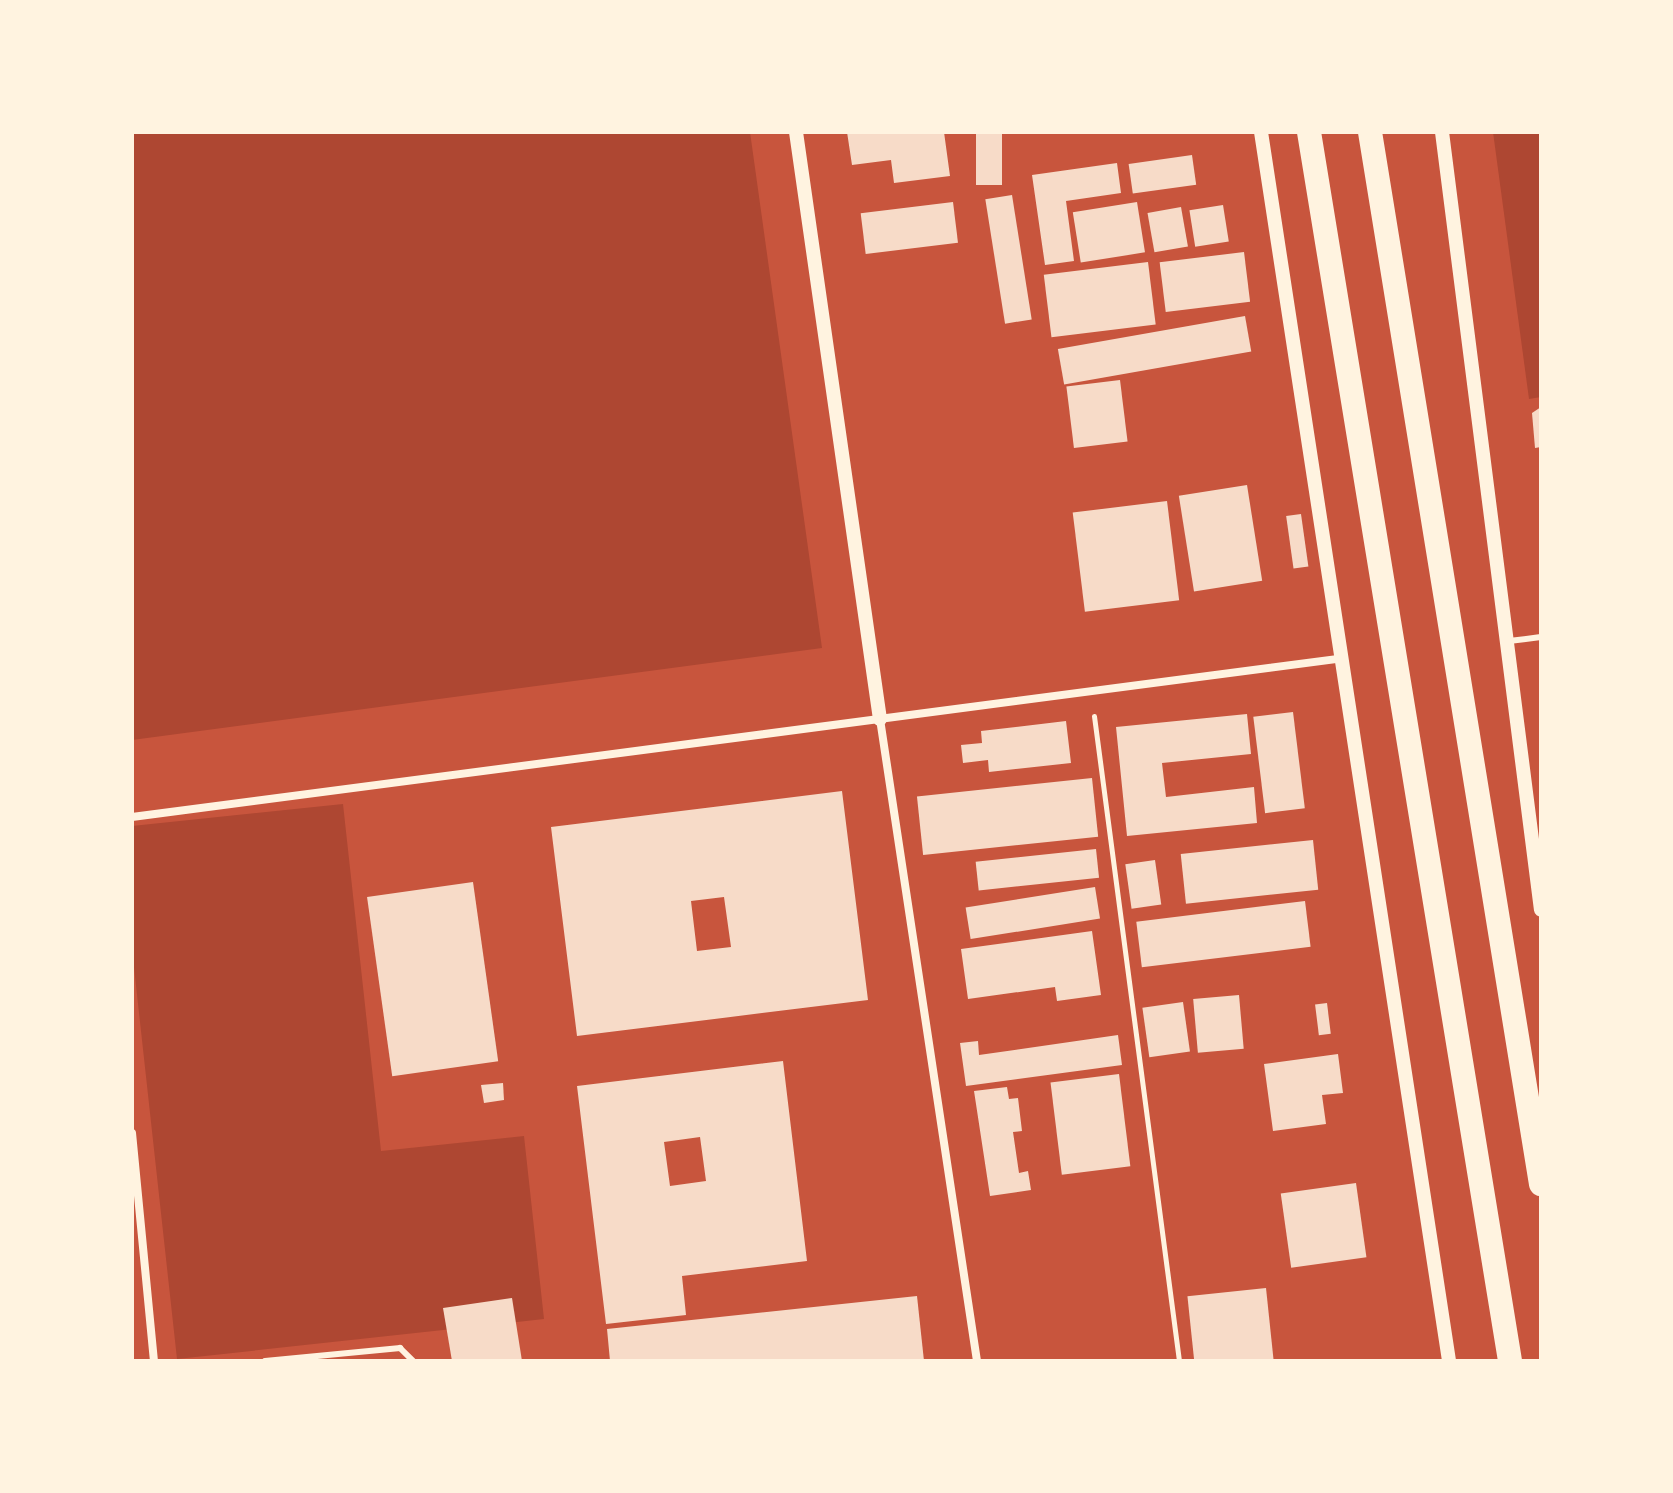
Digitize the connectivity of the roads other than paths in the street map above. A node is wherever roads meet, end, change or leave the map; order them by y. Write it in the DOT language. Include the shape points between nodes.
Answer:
graph roads {
  1 [pos="796,132"];
  2 [pos="1261,132"];
  3 [pos="1309,132"];
  4 [pos="1370,132"];
  5 [pos="1442,132"];
  6 [pos="1541,637"];
  7 [pos="1506,642"];
  8 [pos="1345,658"];
  9 [pos="880,719"];
  10 [pos="132,817"];
  11 [pos="1541,910"];
  12 [pos="132,1133"];
  13 [pos="1541,1184"];
  14 [pos="154,1361"];
  15 [pos="265,1361"];
  16 [pos="413,1361"];
  17 [pos="977,1361"];
  18 [pos="1449,1361"];
  19 [pos="1510,1361"];
  1 -- 9 [label="street"];
  2 -- 8 [label="street"];
  3 -- 19 [label="highway"];
  4 -- 13 [label="highway"];
  5 -- 7 [label="street"];
  6 -- 7 [label="lane"];
  7 -- 11 [label="street"];
  8 -- 9 [label="street"];
  8 -- 18 [label="street"];
  9 -- 10 [label="street"];
  9 -- 17 [label="street"];
  12 -- 14 [label="street"];
  15 -- 16 [label="lane" via="400,1348"];
}
